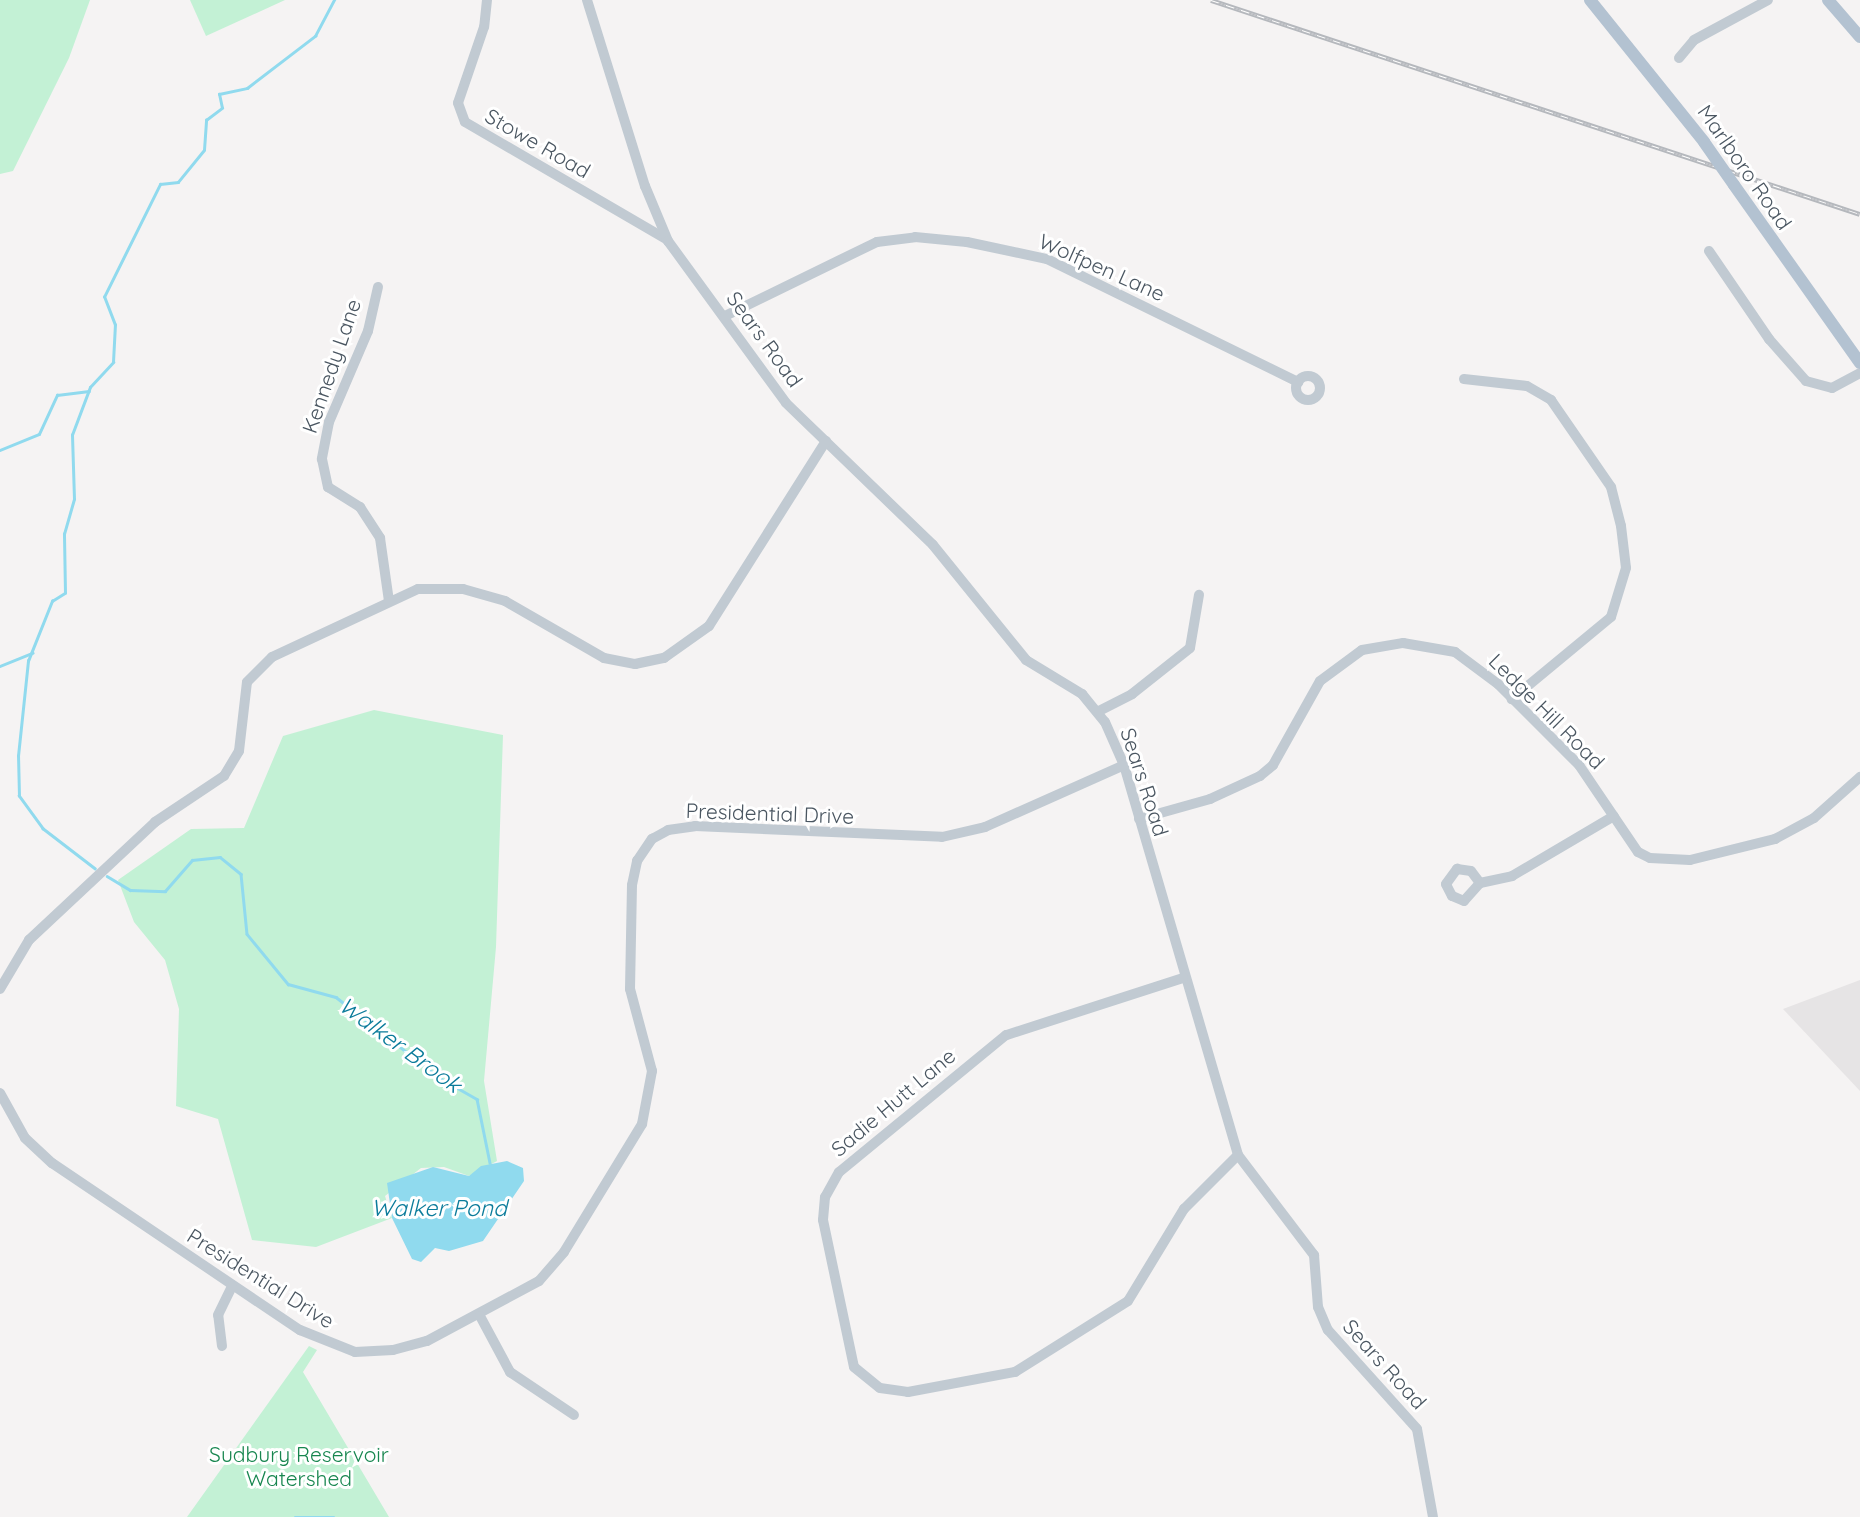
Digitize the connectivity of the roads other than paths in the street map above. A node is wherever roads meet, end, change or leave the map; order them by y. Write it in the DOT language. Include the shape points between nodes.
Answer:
graph roads {
  1 [pos="487,0"];
  2 [pos="587,0"];
  3 [pos="1590,0"];
  4 [pos="1768,0"];
  5 [pos="1828,0"];
  6 [pos="1860,37"];
  7 [pos="1679,58"];
  8 [pos="667,239"];
  9 [pos="1709,251"];
  10 [pos="378,287"];
  11 [pos="726,316"];
  12 [pos="1860,363"];
  13 [pos="1860,373"];
  14 [pos="1464,379"];
  15 [pos="1298,382"];
  16 [pos="826,441"];
  17 [pos="1199,595"];
  18 [pos="388,601"];
  19 [pos="1512,699"];
  20 [pos="1099,711"];
  21 [pos="1124,765"];
  22 [pos="1860,777"];
  23 [pos="1614,816"];
  24 [pos="1139,819"];
  25 [pos="1480,883"];
  26 [pos="1183,978"];
  27 [pos="0,989"];
  28 [pos="0,1093"];
  29 [pos="1238,1155"];
  30 [pos="232,1286"];
  31 [pos="480,1316"];
  32 [pos="222,1346"];
  33 [pos="574,1415"];
  34 [pos="1433,1517"];
  1 -- 8 [label="street, Stowe Road" via="484,27 458,103 465,122"];
  2 -- 8 [label="street, Sears Road"];
  3 -- 12 [label="main road, Marlboro Road, bridge" via="1704,142"];
  4 -- 7 [label="street" via="1694,40"];
  5 -- 6 [label="main road"];
  8 -- 11 [label="street, Sears Road"];
  9 -- 13 [label="street" via="1769,339 1806,381 1832,388"];
  10 -- 18 [label="street, Kennedy Lane" via="368,331 340,391 322,459 328,488 360,507 380,538"];
  11 -- 15 [label="street, Wolfpen Lane" via="852,252 902,238 967,242 1036,256"];
  11 -- 16 [label="street, Sears Road" via="778,393"];
  14 -- 19 [label="street" via="1527,386 1551,400 1611,487 1621,526 1626,568 1611,617"];
  16 -- 18 [label="street" via="709,626 664,658 635,664 604,658 505,601 463,589 418,589"];
  16 -- 20 [label="street, Sears Road" via="941,554 1026,660 1082,694"];
  17 -- 20 [label="street" via="1190,648 1132,694"];
  18 -- 27 [label="street" via="280,652 256,670 244,692 239,751 224,776 155,822 29,940"];
  19 -- 23 [label="street, Ledge Hill Road" via="1578,765"];
  19 -- 24 [label="street, Ledge Hill Road" via="1455,652 1434,644 1374,646 1320,681 1278,756 1260,776 1210,799"];
  20 -- 21 [label="street, Sears Road"];
  21 -- 24 [label="street, Sears Road"];
  21 -- 31 [label="street, Presidential Drive" via="985,827 942,838 695,825 652,839 637,861 632,885 630,989 652,1071 642,1124 553,1266 526,1291"];
  22 -- 23 [label="street, Ledge Hill Road" via="1796,830 1690,860 1665,861 1638,852"];
  23 -- 25 [label="street" via="1512,876"];
  24 -- 26 [label="street, Sears Road"];
  26 -- 29 [label="street, Sears Road"];
  26 -- 29 [label="street, Sadie Hutt Lane" via="1006,1035 839,1172 825,1197 823,1220 854,1367 880,1388 908,1392 1015,1372 1128,1301 1184,1209"];
  28 -- 30 [label="street, Presidential Drive" via="17,1127 41,1154"];
  29 -- 34 [label="street, Sears Road" via="1314,1255 1317,1299 1328,1330 1417,1429"];
  30 -- 31 [label="street, Presidential Drive" via="318,1340 355,1352 416,1344"];
  30 -- 32 [label="street" via="218,1315"];
  31 -- 33 [label="street" via="510,1372"];
}
